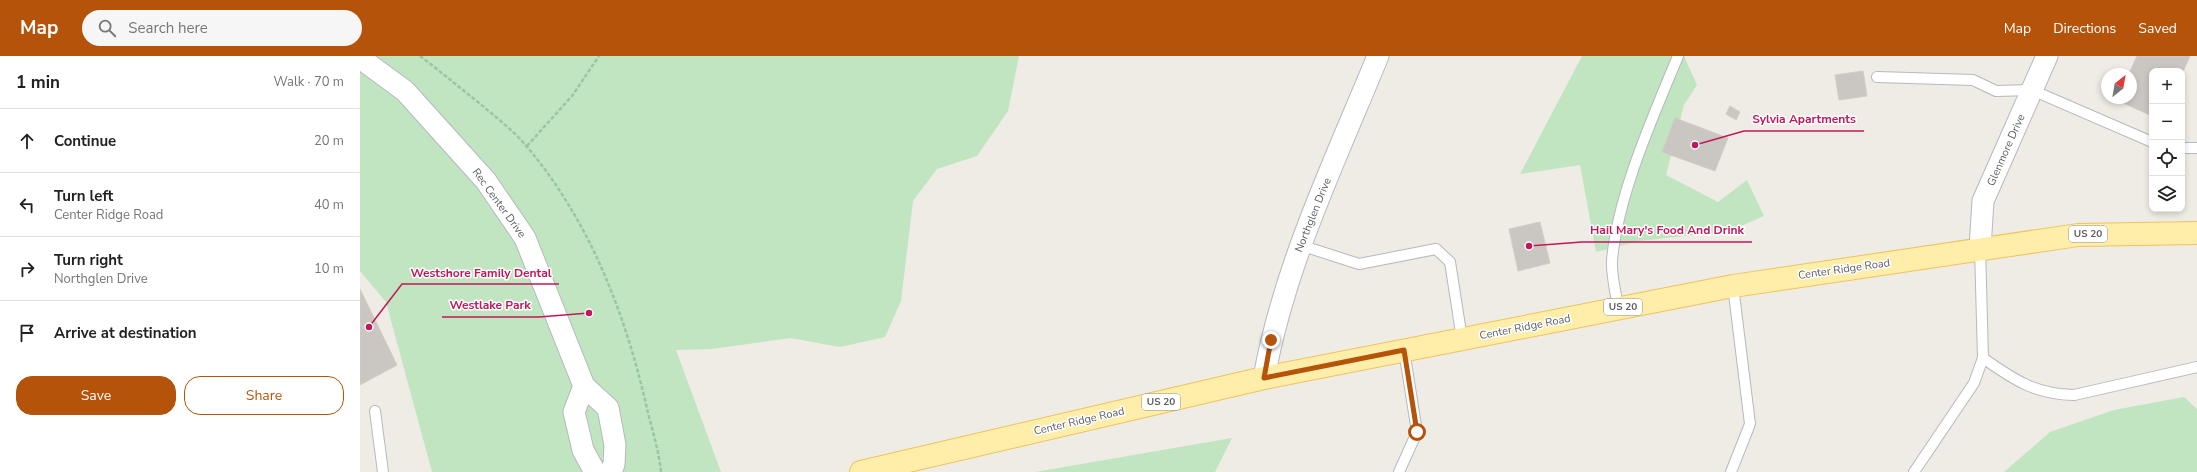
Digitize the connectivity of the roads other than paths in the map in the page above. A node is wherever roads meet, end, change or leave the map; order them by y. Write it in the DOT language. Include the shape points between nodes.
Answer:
graph roads {
  1 [pos="1378,56"];
  2 [pos="1678,56"];
  3 [pos="2047,56"];
  4 [pos="360,58"];
  5 [pos="1877,77"];
  6 [pos="2032,90"];
  7 [pos="2149,141"];
  8 [pos="2185,148"];
  9 [pos="2197,148"];
  10 [pos="2197,232"];
  11 [pos="1300,245"];
  12 [pos="1980,248"];
  13 [pos="1733,286"];
  14 [pos="1618,308"];
  15 [pos="1462,339"];
  16 [pos="1404,350"];
  17 [pos="1983,358"];
  18 [pos="2197,367"];
  19 [pos="1264,378"];
  20 [pos="584,386"];
  21 [pos="375,411"];
  22 [pos="383,472"];
  23 [pos="595,472"];
  24 [pos="611,472"];
  25 [pos="861,472"];
  26 [pos="1399,472"];
  27 [pos="1731,472"];
  28 [pos="1914,472"];
  1 -- 11 [label="street, Northglen Drive"];
  2 -- 14 [label="lane" via="1646,136 1620,214 1612,261"];
  3 -- 6 [label="street, Glenmore Drive"];
  4 -- 20 [label="street, Rec Center Drive" via="405,91 486,181 525,238"];
  5 -- 6 [label="lane" via="1973,80 1996,91"];
  6 -- 7 [label="lane"];
  6 -- 12 [label="street, Glenmore Drive" via="1983,201"];
  8 -- 9 [label="lane"];
  10 -- 12 [label="main road, Center Ridge Road / US 20" via="2078,235"];
  11 -- 15 [label="lane" via="1359,264 1436,249 1450,262"];
  11 -- 19 [label="street, Northglen Drive" via="1271,340"];
  12 -- 13 [label="main road, Center Ridge Road / US 20"];
  12 -- 17 [label="lane"];
  13 -- 14 [label="main road, Center Ridge Road / US 20"];
  13 -- 27 [label="lane" via="1750,424"];
  14 -- 15 [label="main road, Center Ridge Road / US 20"];
  15 -- 16 [label="main road, Center Ridge Road / US 20"];
  16 -- 19 [label="main road, Center Ridge Road / US 20"];
  16 -- 26 [label="lane" via="1417,432"];
  17 -- 18 [label="lane" via="2024,386 2058,395 2074,395"];
  17 -- 28 [label="lane" via="1974,383"];
  19 -- 25 [label="main road, Center Ridge Road / US 20"];
  20 -- 23 [label="street" via="574,412 583,450"];
  20 -- 24 [label="street, Rec Center Drive" via="608,408 615,445"];
  21 -- 22 [label="lane"];
}
